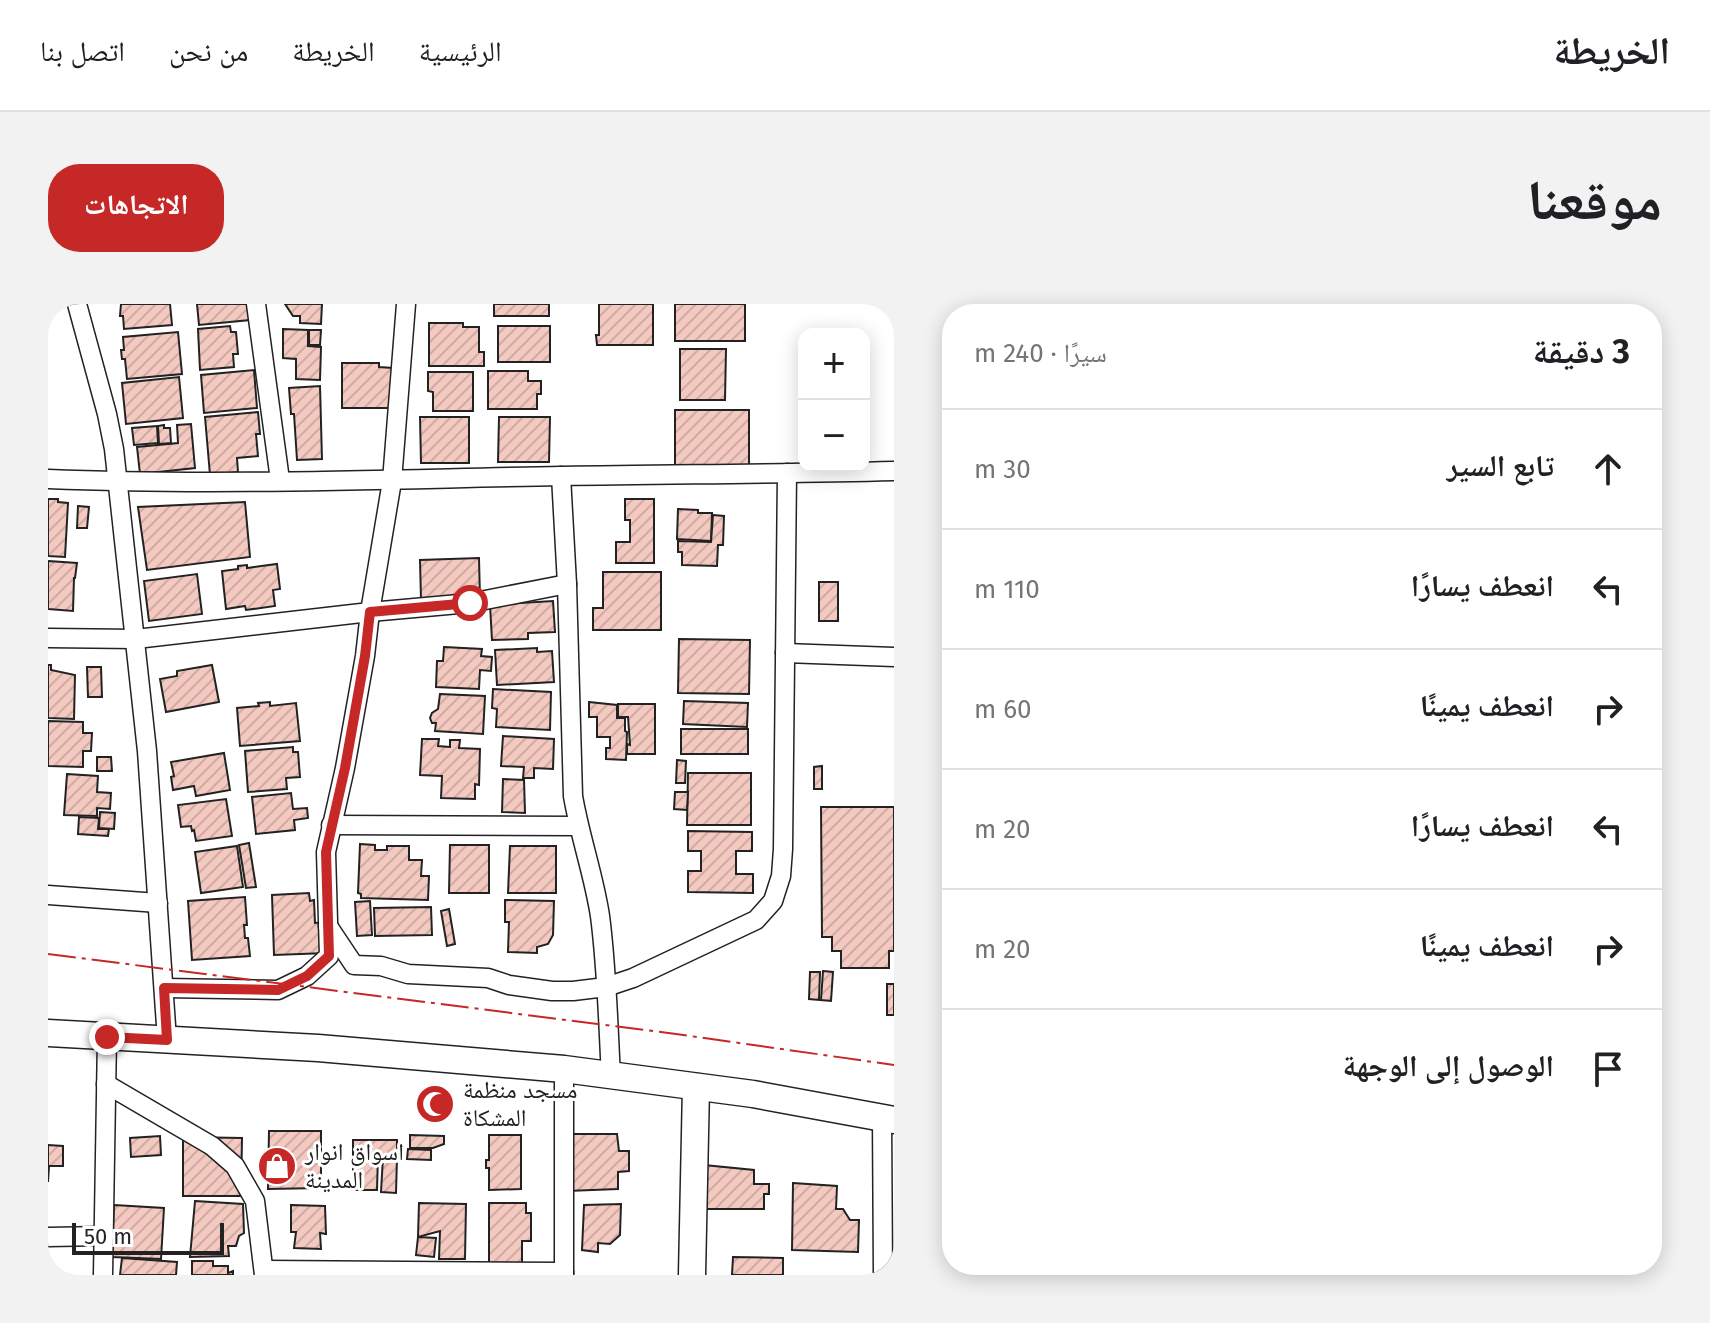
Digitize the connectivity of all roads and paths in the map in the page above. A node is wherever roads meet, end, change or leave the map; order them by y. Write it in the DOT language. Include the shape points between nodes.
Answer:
graph roads {
  1 [pos="77,304"];
  2 [pos="256,304"];
  3 [pos="406,304"];
  4 [pos="894,471"];
  5 [pos="787,473"];
  6 [pos="561,476"];
  7 [pos="48,479"];
  8 [pos="280,480"];
  9 [pos="392,481"];
  10 [pos="117,482"];
  11 [pos="567,584"];
  12 [pos="370,612"];
  13 [pos="48,638"];
  14 [pos="136,639"];
  15 [pos="785,653"];
  16 [pos="894,657"];
  17 [pos="331,825"];
  18 [pos="578,826"];
  19 [pos="48,895"];
  20 [pos="158,903"];
  21 [pos="328,926"];
  22 [pos="606,987"];
  23 [pos="164,988"];
  24 [pos="48,1033"];
  25 [pos="107,1037"];
  26 [pos="167,1040"];
  27 [pos="564,1069"];
  28 [pos="611,1076"];
  29 [pos="106,1084"];
  30 [pos="696,1087"];
  31 [pos="888,1118"];
  32 [pos="104,1236"];
  33 [pos="48,1237"];
  34 [pos="264,1272"];
  35 [pos="398,1273"];
  36 [pos="564,1274"];
  37 [pos="103,1275"];
  38 [pos="692,1275"];
  39 [pos="883,1275"];
  1 -- 10 [label="street" via="107,414"];
  2 -- 8 [label="street"];
  3 -- 9 [label="street"];
  4 -- 5 [label="street"];
  5 -- 6 [label="street"];
  5 -- 15 [label="street"];
  6 -- 9 [label="street"];
  6 -- 11 [label="street"];
  7 -- 10 [label="street"];
  8 -- 9 [label="street"];
  8 -- 10 [label="street"];
  9 -- 12 [label="street"];
  10 -- 14 [label="street"];
  11 -- 12 [label="street" via="470,603"];
  11 -- 18 [label="street" via="571,769"];
  12 -- 14 [label="street"];
  12 -- 17 [label="street"];
  13 -- 14 [label="street"];
  14 -- 20 [label="street"];
  15 -- 16 [label="street"];
  15 -- 22 [label="street" via="783,849 773,901 756,920"];
  17 -- 18 [label="street"];
  17 -- 21 [label="street" via="326,852"];
  18 -- 22 [label="street" via="599,915"];
  19 -- 20 [label="street"];
  20 -- 23 [label="street"];
  21 -- 22 [label="street" via="354,965 488,978 543,990"];
  21 -- 23 [label="street" via="329,956 307,976 278,990"];
  22 -- 28 [label="street"];
  23 -- 26 [label="street"];
  24 -- 25 [label="street"];
  25 -- 26 [label="street"];
  25 -- 29 [label="street"];
  26 -- 27 [label="street"];
  27 -- 28 [label="street"];
  27 -- 36 [label="street"];
  28 -- 30 [label="street"];
  29 -- 32 [label="street"];
  29 -- 34 [label="street" via="212,1146 235,1166 255,1201"];
  30 -- 31 [label="street"];
  30 -- 38 [label="street"];
  31 -- 39 [label="street"];
  32 -- 33 [label="street"];
  32 -- 37 [label="street"];
  34 -- 35 [label="street"];
  35 -- 36 [label="street"];
}
